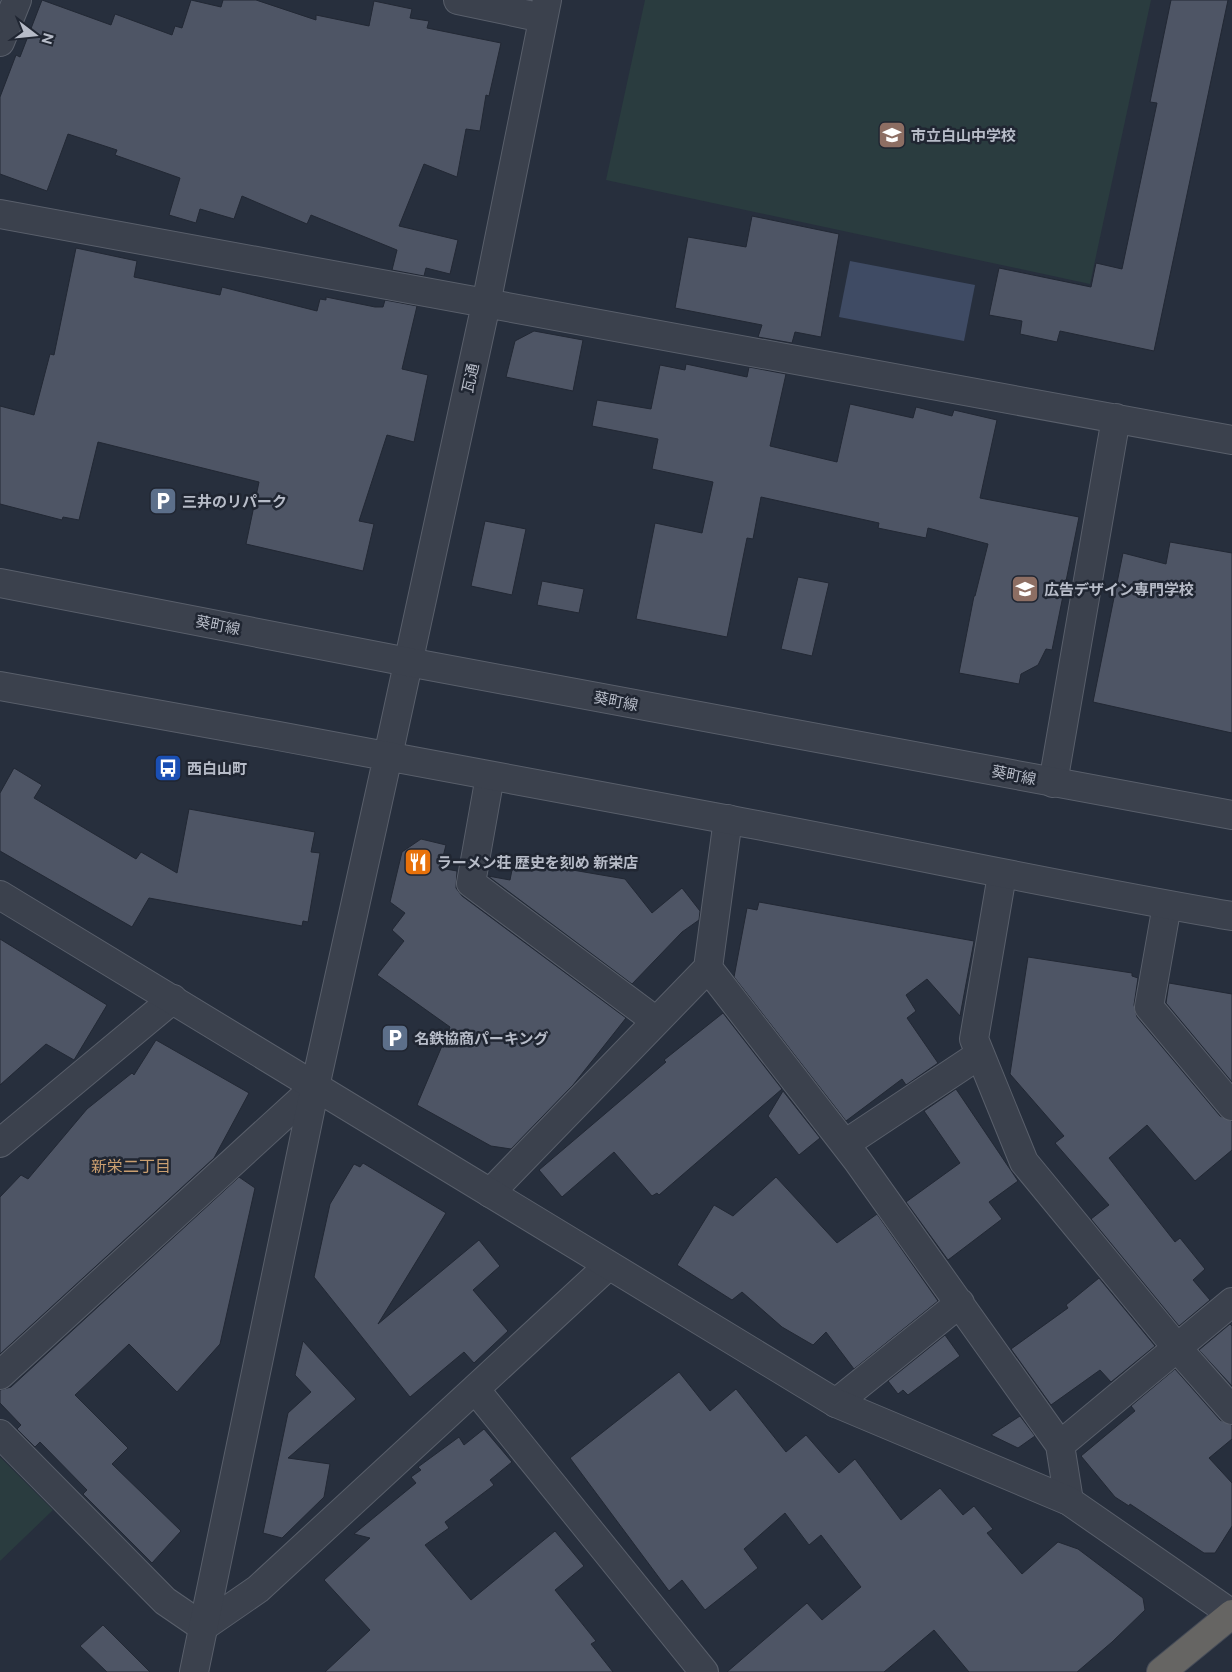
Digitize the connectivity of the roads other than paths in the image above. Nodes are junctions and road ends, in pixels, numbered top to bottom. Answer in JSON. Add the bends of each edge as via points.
{"nodes":[{"id":1,"x":17,"y":0,"type":"edge"},
{"id":2,"x":458,"y":0,"type":"edge"},
{"id":3,"x":545,"y":9,"type":"edge"},
{"id":4,"x":0,"y":42,"type":"edge"},
{"id":5,"x":0,"y":214,"type":"edge"},
{"id":6,"x":486,"y":304,"type":"junction"},
{"id":7,"x":1116,"y":418,"type":"junction"},
{"id":8,"x":1232,"y":440,"type":"edge"},
{"id":9,"x":0,"y":583,"type":"edge"},
{"id":10,"x":408,"y":662,"type":"junction"},
{"id":11,"x":0,"y":686,"type":"edge"},
{"id":12,"x":388,"y":756,"type":"junction"},
{"id":13,"x":490,"y":776,"type":"junction"},
{"id":14,"x":1053,"y":783,"type":"junction"},
{"id":15,"x":1232,"y":815,"type":"edge"},
{"id":16,"x":728,"y":819,"type":"junction"},
{"id":17,"x":1002,"y":875,"type":"junction"},
{"id":18,"x":0,"y":895,"type":"edge"},
{"id":19,"x":1167,"y":905,"type":"junction"},
{"id":20,"x":1232,"y":916,"type":"edge"},
{"id":21,"x":708,"y":968,"type":"junction"},
{"id":22,"x":173,"y":999,"type":"junction"},
{"id":23,"x":656,"y":1022,"type":"junction"},
{"id":24,"x":979,"y":1055,"type":"junction"},
{"id":25,"x":315,"y":1087,"type":"junction"},
{"id":26,"x":1232,"y":1106,"type":"edge"},
{"id":27,"x":0,"y":1143,"type":"edge"},
{"id":28,"x":845,"y":1144,"type":"junction"},
{"id":29,"x":490,"y":1192,"type":"junction"},
{"id":30,"x":608,"y":1266,"type":"junction"},
{"id":31,"x":1232,"y":1302,"type":"edge"},
{"id":32,"x":960,"y":1303,"type":"junction"},
{"id":33,"x":1178,"y":1349,"type":"junction"},
{"id":34,"x":0,"y":1375,"type":"edge"},
{"id":35,"x":475,"y":1389,"type":"junction"},
{"id":36,"x":836,"y":1402,"type":"junction"},
{"id":37,"x":1232,"y":1410,"type":"edge"},
{"id":38,"x":0,"y":1434,"type":"edge"},
{"id":39,"x":1060,"y":1445,"type":"junction"},
{"id":40,"x":1068,"y":1501,"type":"junction"},
{"id":41,"x":1232,"y":1614,"type":"edge"},
{"id":42,"x":203,"y":1627,"type":"junction"},
{"id":43,"x":697,"y":1670,"type":"edge"},
{"id":44,"x":194,"y":1672,"type":"edge"},
{"id":45,"x":1161,"y":1672,"type":"edge"}],
"edges":[{"from":1,"to":4,"type":"street"},
{"from":2,"to":3,"type":"street"},
{"from":3,"to":6,"type":"street","name":"瓦通"},
{"from":5,"to":6,"type":"street"},
{"from":6,"to":7,"type":"street"},
{"from":6,"to":10,"type":"street","name":"瓦通"},
{"from":7,"to":8,"type":"street"},
{"from":7,"to":14,"type":"street"},
{"from":9,"to":10,"type":"street","name":"葵町線"},
{"from":10,"to":12,"type":"street","name":"瓦通"},
{"from":10,"to":14,"type":"street","name":"葵町線"},
{"from":11,"to":12,"type":"street"},
{"from":12,"to":13,"type":"street"},
{"from":12,"to":25,"type":"street","name":"瓦通"},
{"from":13,"to":16,"type":"street"},
{"from":13,"to":23,"type":"street","via":[[470,883]]},
{"from":14,"to":15,"type":"street","name":"葵町線"},
{"from":16,"to":17,"type":"street"},
{"from":16,"to":21,"type":"street"},
{"from":17,"to":19,"type":"street"},
{"from":17,"to":24,"type":"street","via":[[974,1039]]},
{"from":18,"to":22,"type":"street"},
{"from":19,"to":20,"type":"street"},
{"from":19,"to":26,"type":"street","via":[[1150,1007]]},
{"from":21,"to":23,"type":"street"},
{"from":21,"to":28,"type":"street"},
{"from":22,"to":25,"type":"street"},
{"from":22,"to":27,"type":"street"},
{"from":23,"to":29,"type":"street"},
{"from":24,"to":28,"type":"street"},
{"from":24,"to":33,"type":"street","via":[[1024,1162]]},
{"from":25,"to":29,"type":"street"},
{"from":25,"to":34,"type":"street"},
{"from":25,"to":42,"type":"street","name":"瓦通"},
{"from":28,"to":32,"type":"street"},
{"from":29,"to":30,"type":"street"},
{"from":30,"to":35,"type":"street"},
{"from":30,"to":36,"type":"street"},
{"from":31,"to":33,"type":"street"},
{"from":32,"to":36,"type":"street"},
{"from":32,"to":39,"type":"street"},
{"from":33,"to":37,"type":"street"},
{"from":33,"to":39,"type":"street"},
{"from":35,"to":42,"type":"street","via":[[258,1589]]},
{"from":35,"to":43,"type":"street"},
{"from":36,"to":40,"type":"street"},
{"from":38,"to":42,"type":"street","via":[[165,1600]]},
{"from":39,"to":40,"type":"street"},
{"from":40,"to":41,"type":"street"},
{"from":41,"to":45,"type":"highway"},
{"from":42,"to":44,"type":"street","name":"瓦通"}]}
